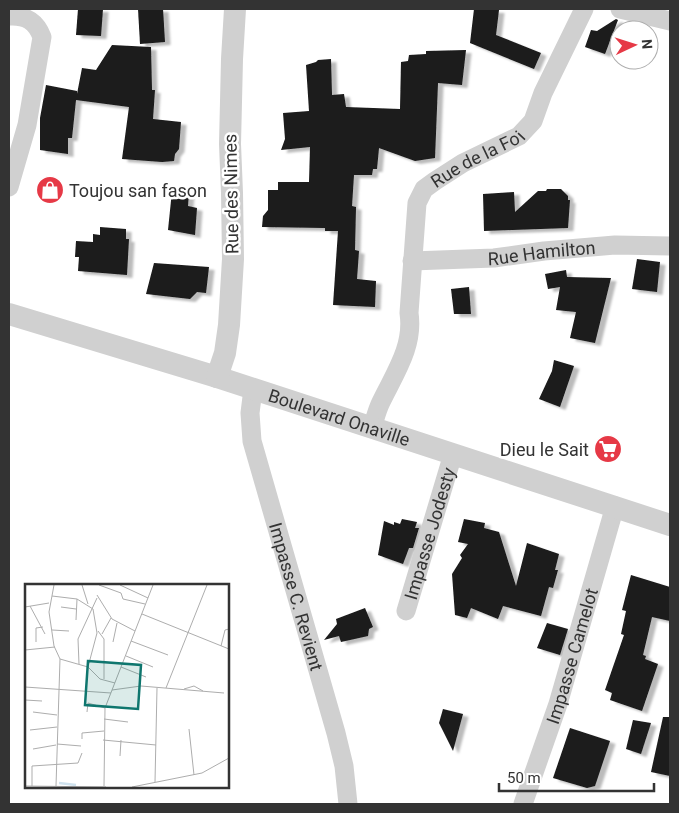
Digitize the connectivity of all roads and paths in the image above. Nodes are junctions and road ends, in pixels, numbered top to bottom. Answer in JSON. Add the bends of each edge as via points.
{"nodes":[{"id":1,"x":236,"y":9,"type":"edge"},
{"id":2,"x":584,"y":9,"type":"edge"},
{"id":3,"x":620,"y":9,"type":"edge"},
{"id":4,"x":9,"y":16,"type":"edge"},
{"id":5,"x":670,"y":21,"type":"edge"},
{"id":6,"x":9,"y":187,"type":"edge"},
{"id":7,"x":670,"y":246,"type":"edge"},
{"id":8,"x":412,"y":261,"type":"junction"},
{"id":9,"x":9,"y":314,"type":"edge"},
{"id":10,"x":217,"y":377,"type":"junction"},
{"id":11,"x":253,"y":389,"type":"junction"},
{"id":12,"x":372,"y":428,"type":"junction"},
{"id":13,"x":453,"y":454,"type":"junction"},
{"id":14,"x":615,"y":506,"type":"junction"},
{"id":15,"x":670,"y":525,"type":"edge"},
{"id":16,"x":406,"y":612,"type":"dead end"},
{"id":17,"x":348,"y":804,"type":"edge"},
{"id":18,"x":523,"y":804,"type":"edge"}],
"edges":[{"from":1,"to":10,"type":"street","name":"Rue des Nimes","via":[[230,144],[233,259],[229,325]]},
{"from":2,"to":8,"type":"street","name":"Rue de la Foi","via":[[543,93],[533,121],[520,136],[464,163],[424,189],[417,203]]},
{"from":3,"to":5,"type":"street"},
{"from":4,"to":6,"type":"street","via":[[28,18],[38,27],[42,37],[27,125]]},
{"from":7,"to":8,"type":"street","name":"Rue Hamilton","via":[[614,245],[494,258]]},
{"from":8,"to":12,"type":"street","name":"Rue de la Foi","via":[[408,344]]},
{"from":9,"to":10,"type":"street","name":"Boulevard Onaville"},
{"from":10,"to":11,"type":"street","name":"Boulevard Onaville"},
{"from":11,"to":12,"type":"street","name":"Boulevard Onaville"},
{"from":11,"to":17,"type":"street","name":"Impasse C. Revient","via":[[250,413],[252,441],[336,733]]},
{"from":12,"to":13,"type":"street","name":"Boulevard Onaville"},
{"from":13,"to":14,"type":"street","name":"Boulevard Onaville"},
{"from":13,"to":16,"type":"street","name":"Impasse Jodesty"},
{"from":14,"to":15,"type":"street","name":"Boulevard Onaville"},
{"from":14,"to":18,"type":"street","name":"Impasse Camelot","via":[[558,704]]}]}
